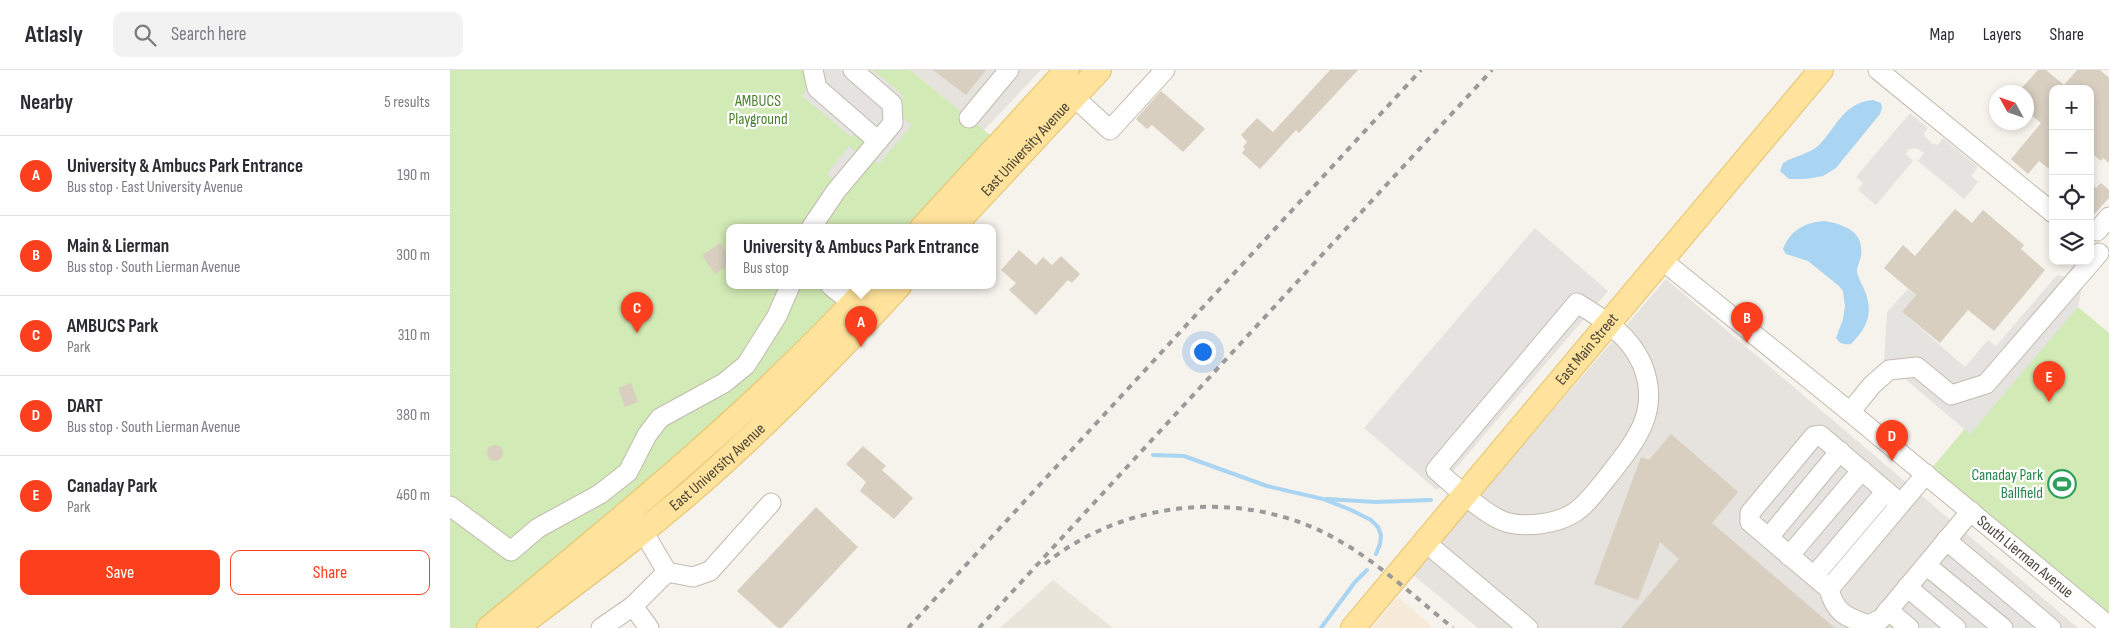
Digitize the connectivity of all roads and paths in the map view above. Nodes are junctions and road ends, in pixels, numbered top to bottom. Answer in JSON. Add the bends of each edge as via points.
{"nodes":[{"id":1,"x":813,"y":70,"type":"edge"},
{"id":2,"x":854,"y":70,"type":"edge"},
{"id":3,"x":1009,"y":70,"type":"edge"},
{"id":4,"x":1067,"y":70,"type":"edge"},
{"id":5,"x":1099,"y":70,"type":"edge"},
{"id":6,"x":1165,"y":70,"type":"edge"},
{"id":7,"x":1822,"y":70,"type":"edge"},
{"id":8,"x":1878,"y":70,"type":"edge"},
{"id":9,"x":1074,"y":97,"type":"junction"},
{"id":10,"x":969,"y":118,"type":"dead end"},
{"id":11,"x":878,"y":141,"type":"junction"},
{"id":12,"x":2049,"y":210,"type":"edge"},
{"id":13,"x":814,"y":224,"type":"edge"},
{"id":14,"x":926,"y":224,"type":"edge"},
{"id":15,"x":956,"y":224,"type":"edge"},
{"id":16,"x":2101,"y":241,"type":"edge"},
{"id":17,"x":1662,"y":260,"type":"junction"},
{"id":18,"x":789,"y":289,"type":"edge"},
{"id":19,"x":835,"y":289,"type":"edge"},
{"id":20,"x":868,"y":289,"type":"edge"},
{"id":21,"x":894,"y":289,"type":"edge"},
{"id":22,"x":861,"y":311,"type":"junction"},
{"id":23,"x":1610,"y":323,"type":"junction"},
{"id":24,"x":1850,"y":412,"type":"junction"},
{"id":25,"x":1840,"y":451,"type":"junction"},
{"id":26,"x":1862,"y":470,"type":"junction"},
{"id":27,"x":1926,"y":474,"type":"junction"},
{"id":28,"x":1886,"y":491,"type":"junction"},
{"id":29,"x":1465,"y":494,"type":"junction"},
{"id":30,"x":771,"y":503,"type":"dead end"},
{"id":31,"x":1900,"y":503,"type":"junction"},
{"id":32,"x":450,"y":506,"type":"edge"},
{"id":33,"x":1971,"y":511,"type":"junction"},
{"id":34,"x":635,"y":523,"type":"junction"},
{"id":35,"x":1769,"y":537,"type":"junction"},
{"id":36,"x":1946,"y":540,"type":"junction"},
{"id":37,"x":1425,"y":542,"type":"junction"},
{"id":38,"x":1789,"y":556,"type":"junction"},
{"id":39,"x":1926,"y":565,"type":"junction"},
{"id":40,"x":667,"y":572,"type":"junction"},
{"id":41,"x":1814,"y":576,"type":"junction"},
{"id":42,"x":1908,"y":587,"type":"junction"},
{"id":43,"x":1829,"y":589,"type":"junction"},
{"id":44,"x":633,"y":606,"type":"junction"},
{"id":45,"x":1888,"y":610,"type":"junction"},
{"id":46,"x":2109,"y":626,"type":"edge"},
{"id":47,"x":1870,"y":627,"type":"edge"},
{"id":48,"x":489,"y":628,"type":"edge"},
{"id":49,"x":516,"y":628,"type":"edge"},
{"id":50,"x":602,"y":628,"type":"edge"},
{"id":51,"x":649,"y":628,"type":"edge"},
{"id":52,"x":1353,"y":628,"type":"edge"},
{"id":53,"x":1528,"y":628,"type":"edge"},
{"id":54,"x":1909,"y":628,"type":"edge"},
{"id":55,"x":1956,"y":628,"type":"edge"},
{"id":56,"x":2003,"y":628,"type":"edge"},
{"id":57,"x":2051,"y":628,"type":"edge"}],
"edges":[{"from":1,"to":11,"type":"street","via":[[817,88]]},
{"from":2,"to":11,"type":"street","via":[[892,104],[893,123]]},
{"from":3,"to":10,"type":"street"},
{"from":4,"to":14,"type":"main road","name":"East University Avenue"},
{"from":5,"to":9,"type":"main road","name":"East University Avenue"},
{"from":6,"to":9,"type":"street","via":[[1110,130]]},
{"from":7,"to":17,"type":"main road","name":"East Main Street"},
{"from":8,"to":12,"type":"street"},
{"from":9,"to":15,"type":"main road","name":"East University Avenue"},
{"from":11,"to":13,"type":"street","via":[[836,191]]},
{"from":16,"to":24,"type":"street","via":[[1986,384],[1951,395],[1917,367],[1889,370]]},
{"from":17,"to":23,"type":"main road","name":"East Main Street"},
{"from":17,"to":24,"type":"street","name":"South Lierman Avenue"},
{"from":18,"to":32,"type":"street","via":[[777,316],[746,365],[724,383],[660,418],[647,435],[628,472],[600,494],[538,528],[511,551]]},
{"from":19,"to":22,"type":"street"},
{"from":20,"to":22,"type":"main road","name":"East University Avenue"},
{"from":21,"to":22,"type":"main road","name":"East University Avenue"},
{"from":22,"to":34,"type":"main road","name":"East University Avenue","via":[[742,414]]},
{"from":23,"to":29,"type":"main road","name":"East Main Street"},
{"from":23,"to":29,"type":"street","via":[[1577,302],[1436,470]]},
{"from":23,"to":29,"type":"street","via":[[1631,345],[1642,365],[1649,395],[1648,410],[1638,437],[1585,505],[1572,515],[1555,521],[1509,523]]},
{"from":24,"to":27,"type":"street","name":"South Lierman Avenue"},
{"from":25,"to":26,"type":"street"},
{"from":25,"to":35,"type":"street"},
{"from":25,"to":35,"type":"street","via":[[1820,435],[1814,436],[1750,513],[1750,522]]},
{"from":26,"to":28,"type":"street"},
{"from":26,"to":38,"type":"street"},
{"from":27,"to":31,"type":"street"},
{"from":27,"to":33,"type":"street","name":"South Lierman Avenue"},
{"from":28,"to":31,"type":"street"},
{"from":28,"to":41,"type":"street"},
{"from":29,"to":37,"type":"main road","name":"East Main Street"},
{"from":30,"to":40,"type":"street","via":[[710,571],[694,577]]},
{"from":31,"to":43,"type":"street"},
{"from":33,"to":36,"type":"street"},
{"from":33,"to":46,"type":"street","name":"South Lierman Avenue"},
{"from":34,"to":40,"type":"street"},
{"from":34,"to":48,"type":"main road","name":"East University Avenue"},
{"from":34,"to":49,"type":"main road","name":"East University Avenue"},
{"from":35,"to":38,"type":"street"},
{"from":36,"to":39,"type":"street"},
{"from":36,"to":57,"type":"street"},
{"from":37,"to":52,"type":"main road","name":"East Main Street"},
{"from":37,"to":53,"type":"street"},
{"from":38,"to":41,"type":"street"},
{"from":39,"to":42,"type":"street"},
{"from":39,"to":56,"type":"street"},
{"from":40,"to":44,"type":"street"},
{"from":41,"to":43,"type":"street"},
{"from":42,"to":45,"type":"street"},
{"from":42,"to":55,"type":"street"},
{"from":43,"to":47,"type":"street","via":[[1832,603],[1848,617]]},
{"from":44,"to":50,"type":"street"},
{"from":44,"to":51,"type":"street"},
{"from":45,"to":47,"type":"street"},
{"from":45,"to":54,"type":"street"}]}
